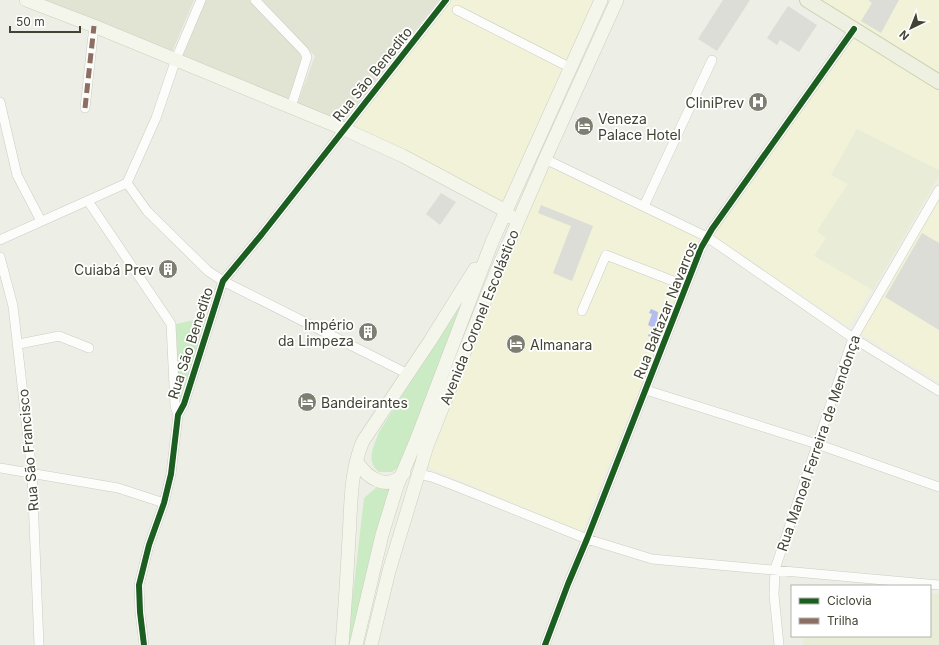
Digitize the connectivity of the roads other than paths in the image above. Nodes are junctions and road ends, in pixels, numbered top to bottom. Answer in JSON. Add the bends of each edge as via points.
{"nodes":[{"id":1,"x":26,"y":0,"type":"edge"},
{"id":2,"x":201,"y":0,"type":"edge"},
{"id":3,"x":255,"y":0,"type":"edge"},
{"id":4,"x":446,"y":0,"type":"edge"},
{"id":5,"x":601,"y":0,"type":"edge"},
{"id":6,"x":617,"y":0,"type":"edge"},
{"id":7,"x":807,"y":0,"type":"edge"},
{"id":8,"x":457,"y":10,"type":"dead end"},
{"id":9,"x":94,"y":26,"type":"junction"},
{"id":10,"x":854,"y":29,"type":"junction"},
{"id":11,"x":176,"y":59,"type":"junction"},
{"id":12,"x":712,"y":60,"type":"dead end"},
{"id":13,"x":571,"y":68,"type":"junction"},
{"id":14,"x":939,"y":82,"type":"edge"},
{"id":15,"x":0,"y":102,"type":"edge"},
{"id":16,"x":291,"y":107,"type":"junction"},
{"id":17,"x":85,"y":108,"type":"dead end"},
{"id":18,"x":344,"y":129,"type":"junction"},
{"id":19,"x":544,"y":160,"type":"junction"},
{"id":20,"x":127,"y":183,"type":"junction"},
{"id":21,"x":939,"y":190,"type":"edge"},
{"id":22,"x":88,"y":201,"type":"junction"},
{"id":23,"x":644,"y":206,"type":"junction"},
{"id":24,"x":506,"y":211,"type":"junction"},
{"id":25,"x":41,"y":221,"type":"junction"},
{"id":26,"x":707,"y":237,"type":"junction"},
{"id":27,"x":0,"y":240,"type":"edge"},
{"id":28,"x":492,"y":242,"type":"junction"},
{"id":29,"x":0,"y":257,"type":"edge"},
{"id":30,"x":498,"y":268,"type":"junction"},
{"id":31,"x":223,"y":281,"type":"junction"},
{"id":32,"x":686,"y":286,"type":"junction"},
{"id":33,"x":582,"y":311,"type":"dead end"},
{"id":34,"x":853,"y":338,"type":"junction"},
{"id":35,"x":18,"y":344,"type":"junction"},
{"id":36,"x":89,"y":348,"type":"dead end"},
{"id":37,"x":408,"y":374,"type":"junction"},
{"id":38,"x":646,"y":390,"type":"junction"},
{"id":39,"x":939,"y":391,"type":"edge"},
{"id":40,"x":178,"y":415,"type":"junction"},
{"id":41,"x":816,"y":444,"type":"junction"},
{"id":42,"x":427,"y":446,"type":"junction"},
{"id":43,"x":357,"y":462,"type":"junction"},
{"id":44,"x":0,"y":468,"type":"edge"},
{"id":45,"x":420,"y":469,"type":"junction"},
{"id":46,"x":32,"y":473,"type":"junction"},
{"id":47,"x":399,"y":481,"type":"junction"},
{"id":48,"x":939,"y":487,"type":"edge"},
{"id":49,"x":164,"y":503,"type":"junction"},
{"id":50,"x":587,"y":540,"type":"junction"},
{"id":51,"x":775,"y":569,"type":"junction"},
{"id":52,"x":939,"y":585,"type":"edge"},
{"id":53,"x":39,"y":645,"type":"edge"},
{"id":54,"x":144,"y":645,"type":"edge"},
{"id":55,"x":342,"y":645,"type":"edge"},
{"id":56,"x":356,"y":645,"type":"edge"},
{"id":57,"x":371,"y":645,"type":"edge"},
{"id":58,"x":545,"y":645,"type":"edge"},
{"id":59,"x":778,"y":645,"type":"edge"}],
"edges":[{"from":1,"to":9,"type":"main road"},
{"from":2,"to":11,"type":"street"},
{"from":3,"to":16,"type":"street","via":[[307,57]]},
{"from":4,"to":18,"type":"street","name":"Rua São Benedito"},
{"from":5,"to":13,"type":"main road","name":"Avenida Coronel Escolástico"},
{"from":6,"to":19,"type":"main road","name":"Avenida Coronel Escolástico"},
{"from":7,"to":10,"type":"main road"},
{"from":8,"to":13,"type":"street"},
{"from":9,"to":11,"type":"main road"},
{"from":9,"to":17,"type":"street"},
{"from":10,"to":14,"type":"main road"},
{"from":10,"to":26,"type":"street","name":"Rua Baltazar Navarros"},
{"from":11,"to":16,"type":"main road"},
{"from":11,"to":20,"type":"street","via":[[156,118]]},
{"from":12,"to":23,"type":"street"},
{"from":13,"to":24,"type":"main road","name":"Avenida Coronel Escolástico"},
{"from":15,"to":25,"type":"street","via":[[17,175]]},
{"from":16,"to":18,"type":"main road"},
{"from":18,"to":24,"type":"main road","via":[[403,156]]},
{"from":18,"to":31,"type":"street","name":"Rua São Benedito"},
{"from":19,"to":23,"type":"street"},
{"from":19,"to":30,"type":"main road","name":"Avenida Coronel Escolástico"},
{"from":20,"to":22,"type":"street"},
{"from":20,"to":31,"type":"street","via":[[147,211],[208,271]]},
{"from":21,"to":34,"type":"street","name":"Rua Manoel Ferreira de Mendonça"},
{"from":22,"to":25,"type":"street"},
{"from":22,"to":40,"type":"street","via":[[171,324],[175,406]]},
{"from":23,"to":26,"type":"street"},
{"from":24,"to":28,"type":"main road","name":"Avenida Coronel Escolástico"},
{"from":24,"to":30,"type":"main road","via":[[511,220]]},
{"from":25,"to":27,"type":"street"},
{"from":26,"to":32,"type":"street","name":"Rua Baltazar Navarros"},
{"from":26,"to":34,"type":"street"},
{"from":28,"to":37,"type":"main road","name":"Avenida Coronel Escolástico"},
{"from":28,"to":47,"type":"main road","name":"Avenida Coronel Escolástico"},
{"from":29,"to":35,"type":"street","name":"Rua São Francisco","via":[[13,306]]},
{"from":30,"to":42,"type":"main road","name":"Avenida Coronel Escolástico"},
{"from":31,"to":37,"type":"street"},
{"from":31,"to":40,"type":"street","name":"Rua São Benedito","via":[[184,404]]},
{"from":32,"to":33,"type":"street","via":[[606,255]]},
{"from":32,"to":38,"type":"street","name":"Rua Baltazar Navarros"},
{"from":34,"to":39,"type":"street"},
{"from":34,"to":41,"type":"street","name":"Rua Manoel Ferreira de Mendonça"},
{"from":35,"to":36,"type":"street","via":[[59,336]]},
{"from":35,"to":46,"type":"street","name":"Rua São Francisco"},
{"from":37,"to":43,"type":"main road","name":"Avenida Coronel Escolástico","via":[[363,441]]},
{"from":38,"to":41,"type":"street"},
{"from":38,"to":50,"type":"street","name":"Rua Baltazar Navarros"},
{"from":40,"to":49,"type":"street","name":"Rua São Benedito","via":[[171,474]]},
{"from":41,"to":48,"type":"street"},
{"from":41,"to":51,"type":"street","name":"Rua Manoel Ferreira de Mendonça"},
{"from":42,"to":45,"type":"main road","name":"Avenida Coronel Escolástico"},
{"from":42,"to":47,"type":"main road"},
{"from":43,"to":47,"type":"main road","via":[[364,472],[380,482]]},
{"from":43,"to":55,"type":"main road","name":"Avenida Coronel Escolástico","via":[[350,511]]},
{"from":44,"to":46,"type":"street"},
{"from":45,"to":47,"type":"main road"},
{"from":45,"to":50,"type":"street","via":[[432,477]]},
{"from":45,"to":57,"type":"main road","name":"Avenida Coronel Escolástico","via":[[389,571]]},
{"from":46,"to":49,"type":"street","via":[[118,488]]},
{"from":46,"to":53,"type":"street","name":"Rua São Francisco"},
{"from":47,"to":56,"type":"main road","name":"Avenida Coronel Escolástico","via":[[382,534]]},
{"from":49,"to":54,"type":"street","name":"Rua São Benedito","via":[[138,585]]},
{"from":50,"to":51,"type":"street","via":[[652,559]]},
{"from":50,"to":58,"type":"street","name":"Rua Baltazar Navarros"},
{"from":51,"to":52,"type":"street"},
{"from":51,"to":59,"type":"street","name":"Rua Manoel Ferreira de Mendonça","via":[[774,595]]}]}
